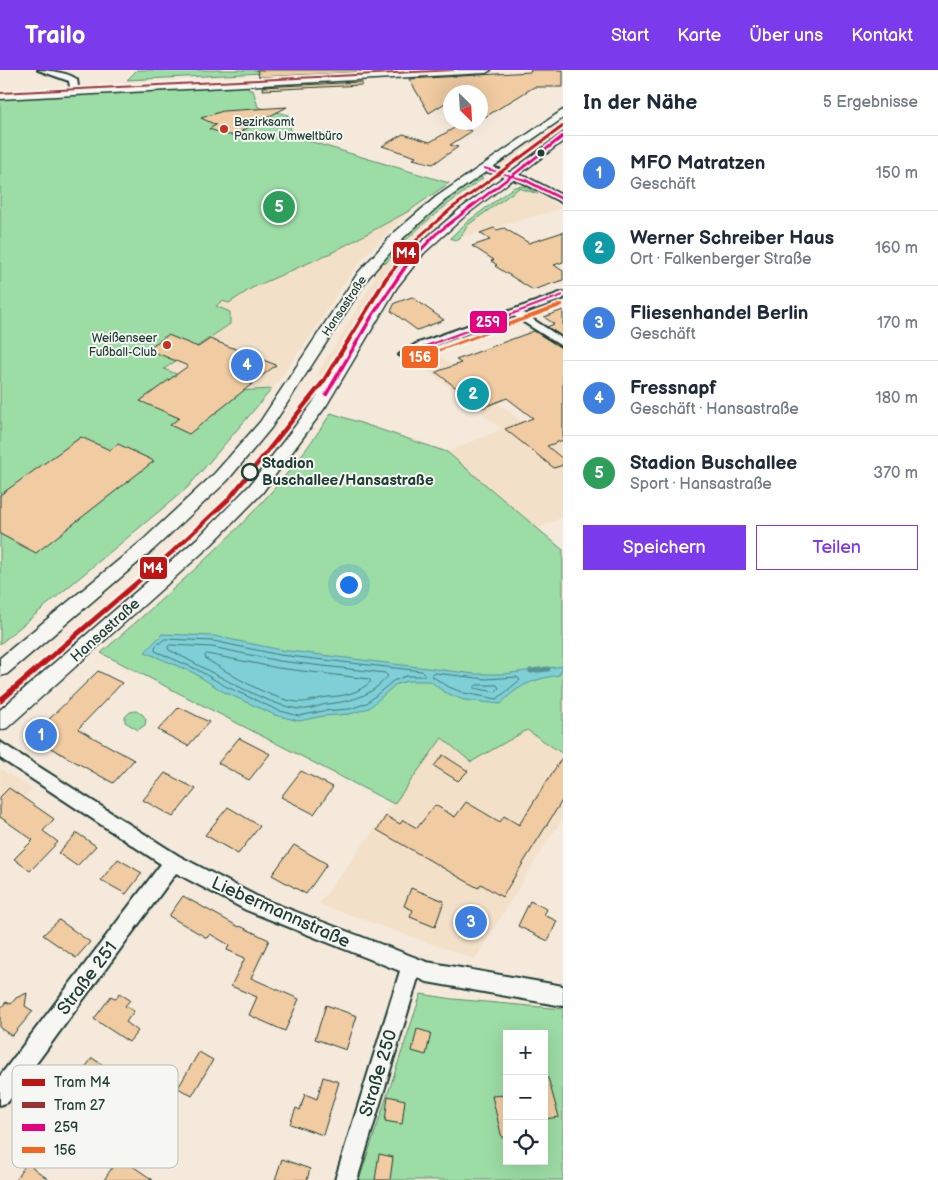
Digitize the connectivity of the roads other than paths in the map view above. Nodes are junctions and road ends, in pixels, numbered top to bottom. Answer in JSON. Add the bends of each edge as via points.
{"nodes":[{"id":1,"x":42,"y":70,"type":"edge"},
{"id":2,"x":64,"y":70,"type":"edge"},
{"id":3,"x":379,"y":70,"type":"edge"},
{"id":4,"x":486,"y":70,"type":"edge"},
{"id":5,"x":56,"y":74,"type":"junction"},
{"id":6,"x":74,"y":89,"type":"junction"},
{"id":7,"x":0,"y":90,"type":"edge"},
{"id":8,"x":0,"y":96,"type":"edge"},
{"id":9,"x":563,"y":113,"type":"edge"},
{"id":10,"x":563,"y":136,"type":"edge"},
{"id":11,"x":485,"y":168,"type":"junction"},
{"id":12,"x":512,"y":176,"type":"junction"},
{"id":13,"x":563,"y":200,"type":"edge"},
{"id":14,"x":563,"y":295,"type":"edge"},
{"id":15,"x":515,"y":312,"type":"junction"},
{"id":16,"x":563,"y":344,"type":"edge"},
{"id":17,"x":405,"y":355,"type":"dead end"},
{"id":18,"x":0,"y":670,"type":"edge"},
{"id":19,"x":0,"y":722,"type":"edge"},
{"id":20,"x":0,"y":749,"type":"edge"},
{"id":21,"x":173,"y":862,"type":"junction"},
{"id":22,"x":411,"y":967,"type":"junction"},
{"id":23,"x":563,"y":996,"type":"edge"},
{"id":24,"x":22,"y":1065,"type":"edge"},
{"id":25,"x":12,"y":1078,"type":"edge"},
{"id":26,"x":0,"y":1094,"type":"edge"},
{"id":27,"x":346,"y":1180,"type":"edge"}],
"edges":[{"from":1,"to":5,"type":"street"},
{"from":2,"to":5,"type":"street"},
{"from":3,"to":6,"type":"main road"},
{"from":4,"to":6,"type":"main road"},
{"from":5,"to":6,"type":"street","via":[[72,79]]},
{"from":6,"to":7,"type":"main road"},
{"from":6,"to":8,"type":"main road"},
{"from":9,"to":11,"type":"main road","name":"Hansastraße"},
{"from":10,"to":12,"type":"main road","name":"Hansastraße"},
{"from":11,"to":12,"type":"street"},
{"from":11,"to":18,"type":"main road","name":"Hansastraße","via":[[415,220],[370,267],[266,425],[211,487],[148,545]]},
{"from":12,"to":13,"type":"street"},
{"from":12,"to":19,"type":"main road","name":"Hansastraße","via":[[436,234],[406,265],[319,406],[256,488],[206,540]]},
{"from":14,"to":15,"type":"street"},
{"from":15,"to":16,"type":"street"},
{"from":15,"to":17,"type":"street","via":[[420,346]]},
{"from":20,"to":21,"type":"street","name":"Liebermannstraße"},
{"from":21,"to":22,"type":"street","name":"Liebermannstraße","via":[[252,904]]},
{"from":21,"to":24,"type":"street","name":"Straße 251"},
{"from":22,"to":23,"type":"street","name":"Liebermannstraße"},
{"from":22,"to":27,"type":"street","name":"Straße 250"},
{"from":25,"to":26,"type":"street","name":"Straße 251"}]}
